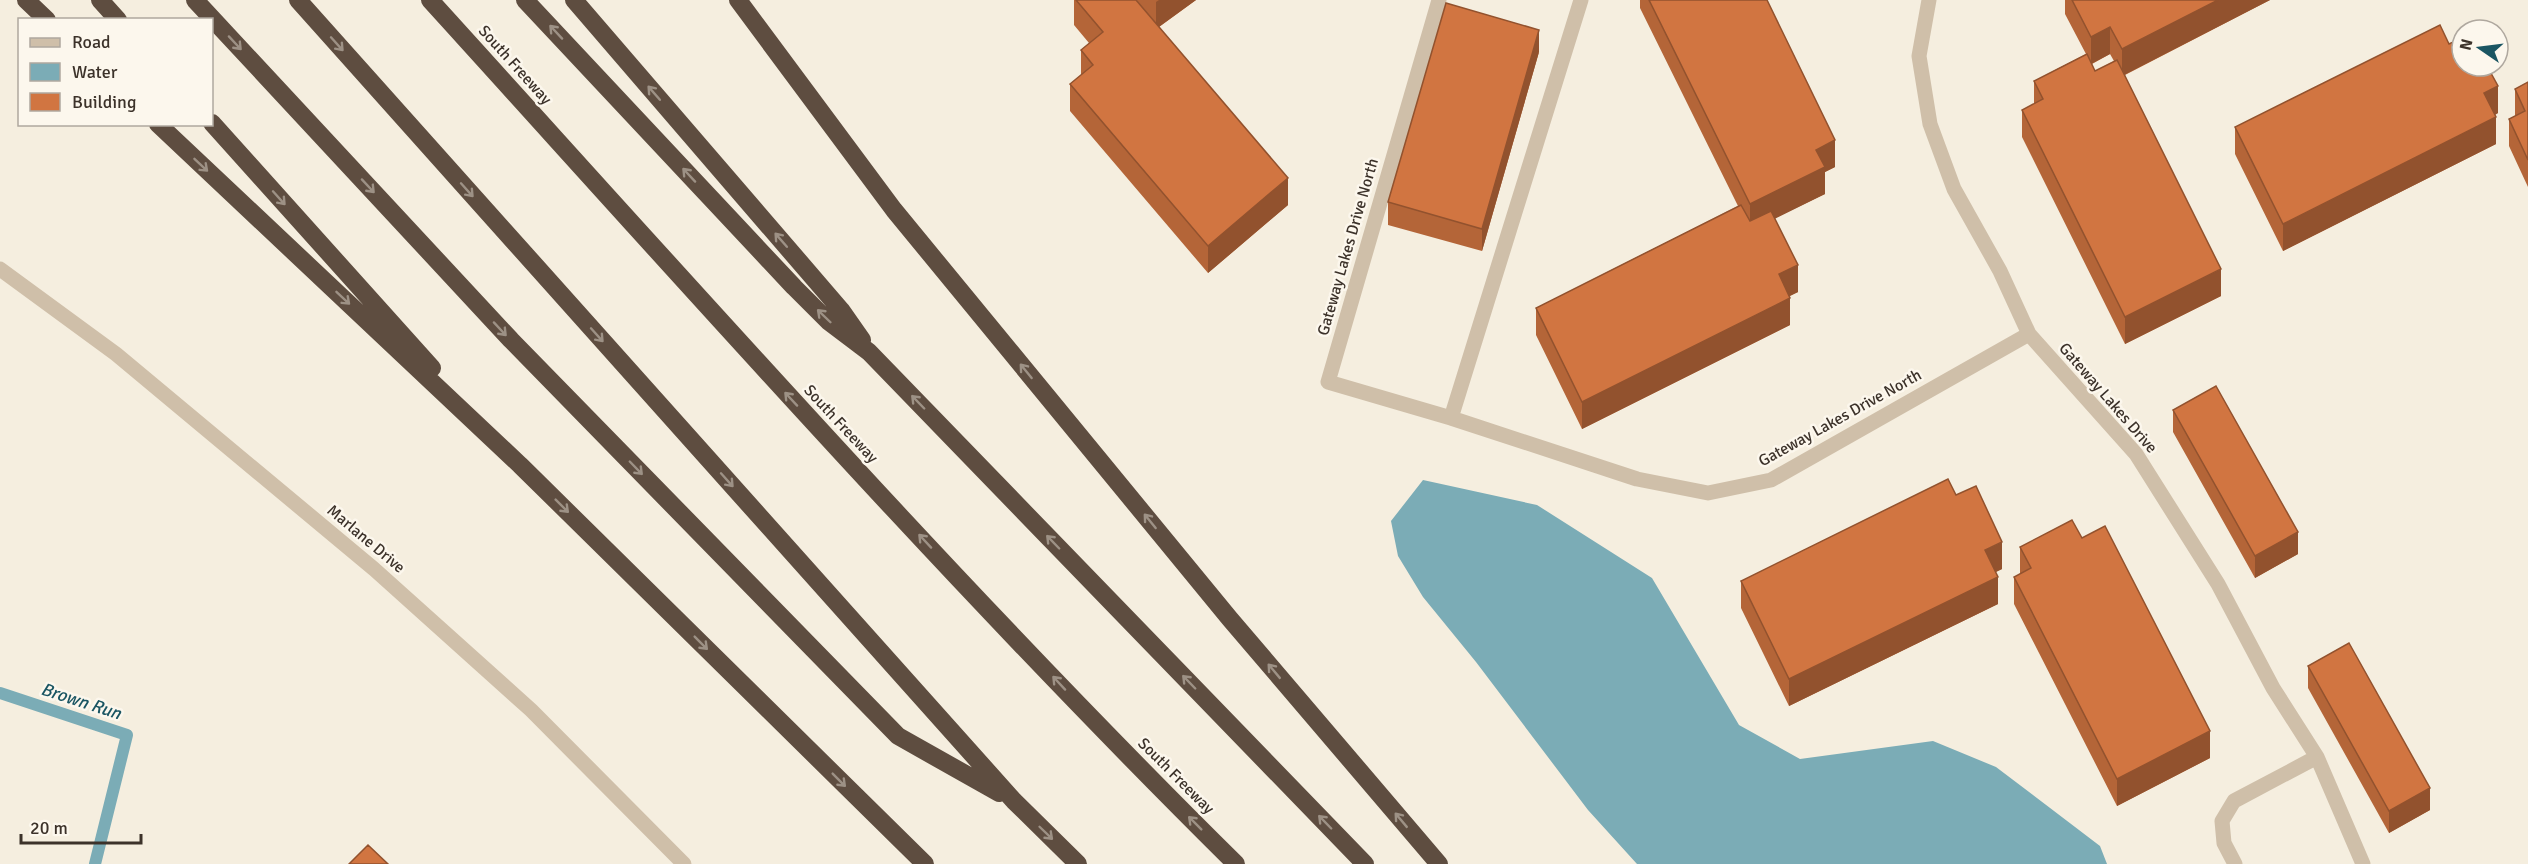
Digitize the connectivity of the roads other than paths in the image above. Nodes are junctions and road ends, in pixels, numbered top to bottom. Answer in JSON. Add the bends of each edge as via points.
{"nodes":[{"id":1,"x":26,"y":0,"type":"edge"},
{"id":2,"x":100,"y":0,"type":"edge"},
{"id":3,"x":195,"y":0,"type":"edge"},
{"id":4,"x":298,"y":0,"type":"edge"},
{"id":5,"x":430,"y":0,"type":"edge"},
{"id":6,"x":525,"y":0,"type":"edge"},
{"id":7,"x":574,"y":0,"type":"edge"},
{"id":8,"x":738,"y":0,"type":"edge"},
{"id":9,"x":1439,"y":0,"type":"edge"},
{"id":10,"x":1581,"y":0,"type":"edge"},
{"id":11,"x":1928,"y":0,"type":"edge"},
{"id":12,"x":45,"y":18,"type":"edge"},
{"id":13,"x":116,"y":18,"type":"edge"},
{"id":14,"x":212,"y":18,"type":"edge"},
{"id":15,"x":213,"y":19,"type":"edge"},
{"id":16,"x":213,"y":124,"type":"edge"},
{"id":17,"x":160,"y":126,"type":"edge"},
{"id":18,"x":0,"y":269,"type":"edge"},
{"id":19,"x":2029,"y":334,"type":"junction"},
{"id":20,"x":869,"y":352,"type":"junction"},
{"id":21,"x":1451,"y":418,"type":"junction"},
{"id":22,"x":520,"y":465,"type":"junction"},
{"id":23,"x":2317,"y":757,"type":"junction"},
{"id":24,"x":1014,"y":801,"type":"junction"},
{"id":25,"x":684,"y":864,"type":"edge"},
{"id":26,"x":925,"y":864,"type":"edge"},
{"id":27,"x":1078,"y":864,"type":"edge"},
{"id":28,"x":1236,"y":864,"type":"edge"},
{"id":29,"x":1365,"y":864,"type":"edge"},
{"id":30,"x":1439,"y":864,"type":"edge"},
{"id":31,"x":2235,"y":864,"type":"edge"},
{"id":32,"x":2363,"y":864,"type":"edge"}],
"edges":[{"from":1,"to":12,"type":"highway"},
{"from":2,"to":13,"type":"highway"},
{"from":3,"to":14,"type":"highway","one_way":true},
{"from":4,"to":24,"type":"highway","one_way":true},
{"from":28,"to":5,"type":"highway","name":"South Freeway","one_way":true,"via":[[1132,761],[790,398]]},
{"from":20,"to":6,"type":"highway","one_way":true,"via":[[828,321],[794,287]]},
{"from":20,"to":7,"type":"highway","one_way":true,"via":[[841,310]]},
{"from":30,"to":8,"type":"highway","one_way":true,"via":[[1230,619],[894,210]]},
{"from":9,"to":21,"type":"street","name":"Gateway Lakes Drive North","via":[[1328,382]]},
{"from":10,"to":21,"type":"street"},
{"from":11,"to":19,"type":"street","name":"Gateway Lakes Drive","via":[[1919,56],[1930,124],[1954,189],[2000,271]]},
{"from":15,"to":24,"type":"highway","one_way":true,"via":[[511,340],[898,736]]},
{"from":16,"to":22,"type":"highway","one_way":true},
{"from":17,"to":22,"type":"highway","one_way":true},
{"from":18,"to":25,"type":"street","name":"Marlane Drive","via":[[116,354],[374,568],[531,710]]},
{"from":19,"to":21,"type":"street","name":"Gateway Lakes Drive North","via":[[1771,480],[1708,493],[1637,479]]},
{"from":19,"to":23,"type":"street","name":"Gateway Lakes Drive","via":[[2136,454],[2218,584],[2273,688]]},
{"from":29,"to":20,"type":"highway","one_way":true},
{"from":22,"to":26,"type":"highway","one_way":true},
{"from":23,"to":31,"type":"street","via":[[2234,801],[2222,821],[2223,843]]},
{"from":23,"to":32,"type":"street","name":"Gateway Lakes Drive"},
{"from":24,"to":27,"type":"highway","one_way":true}]}
